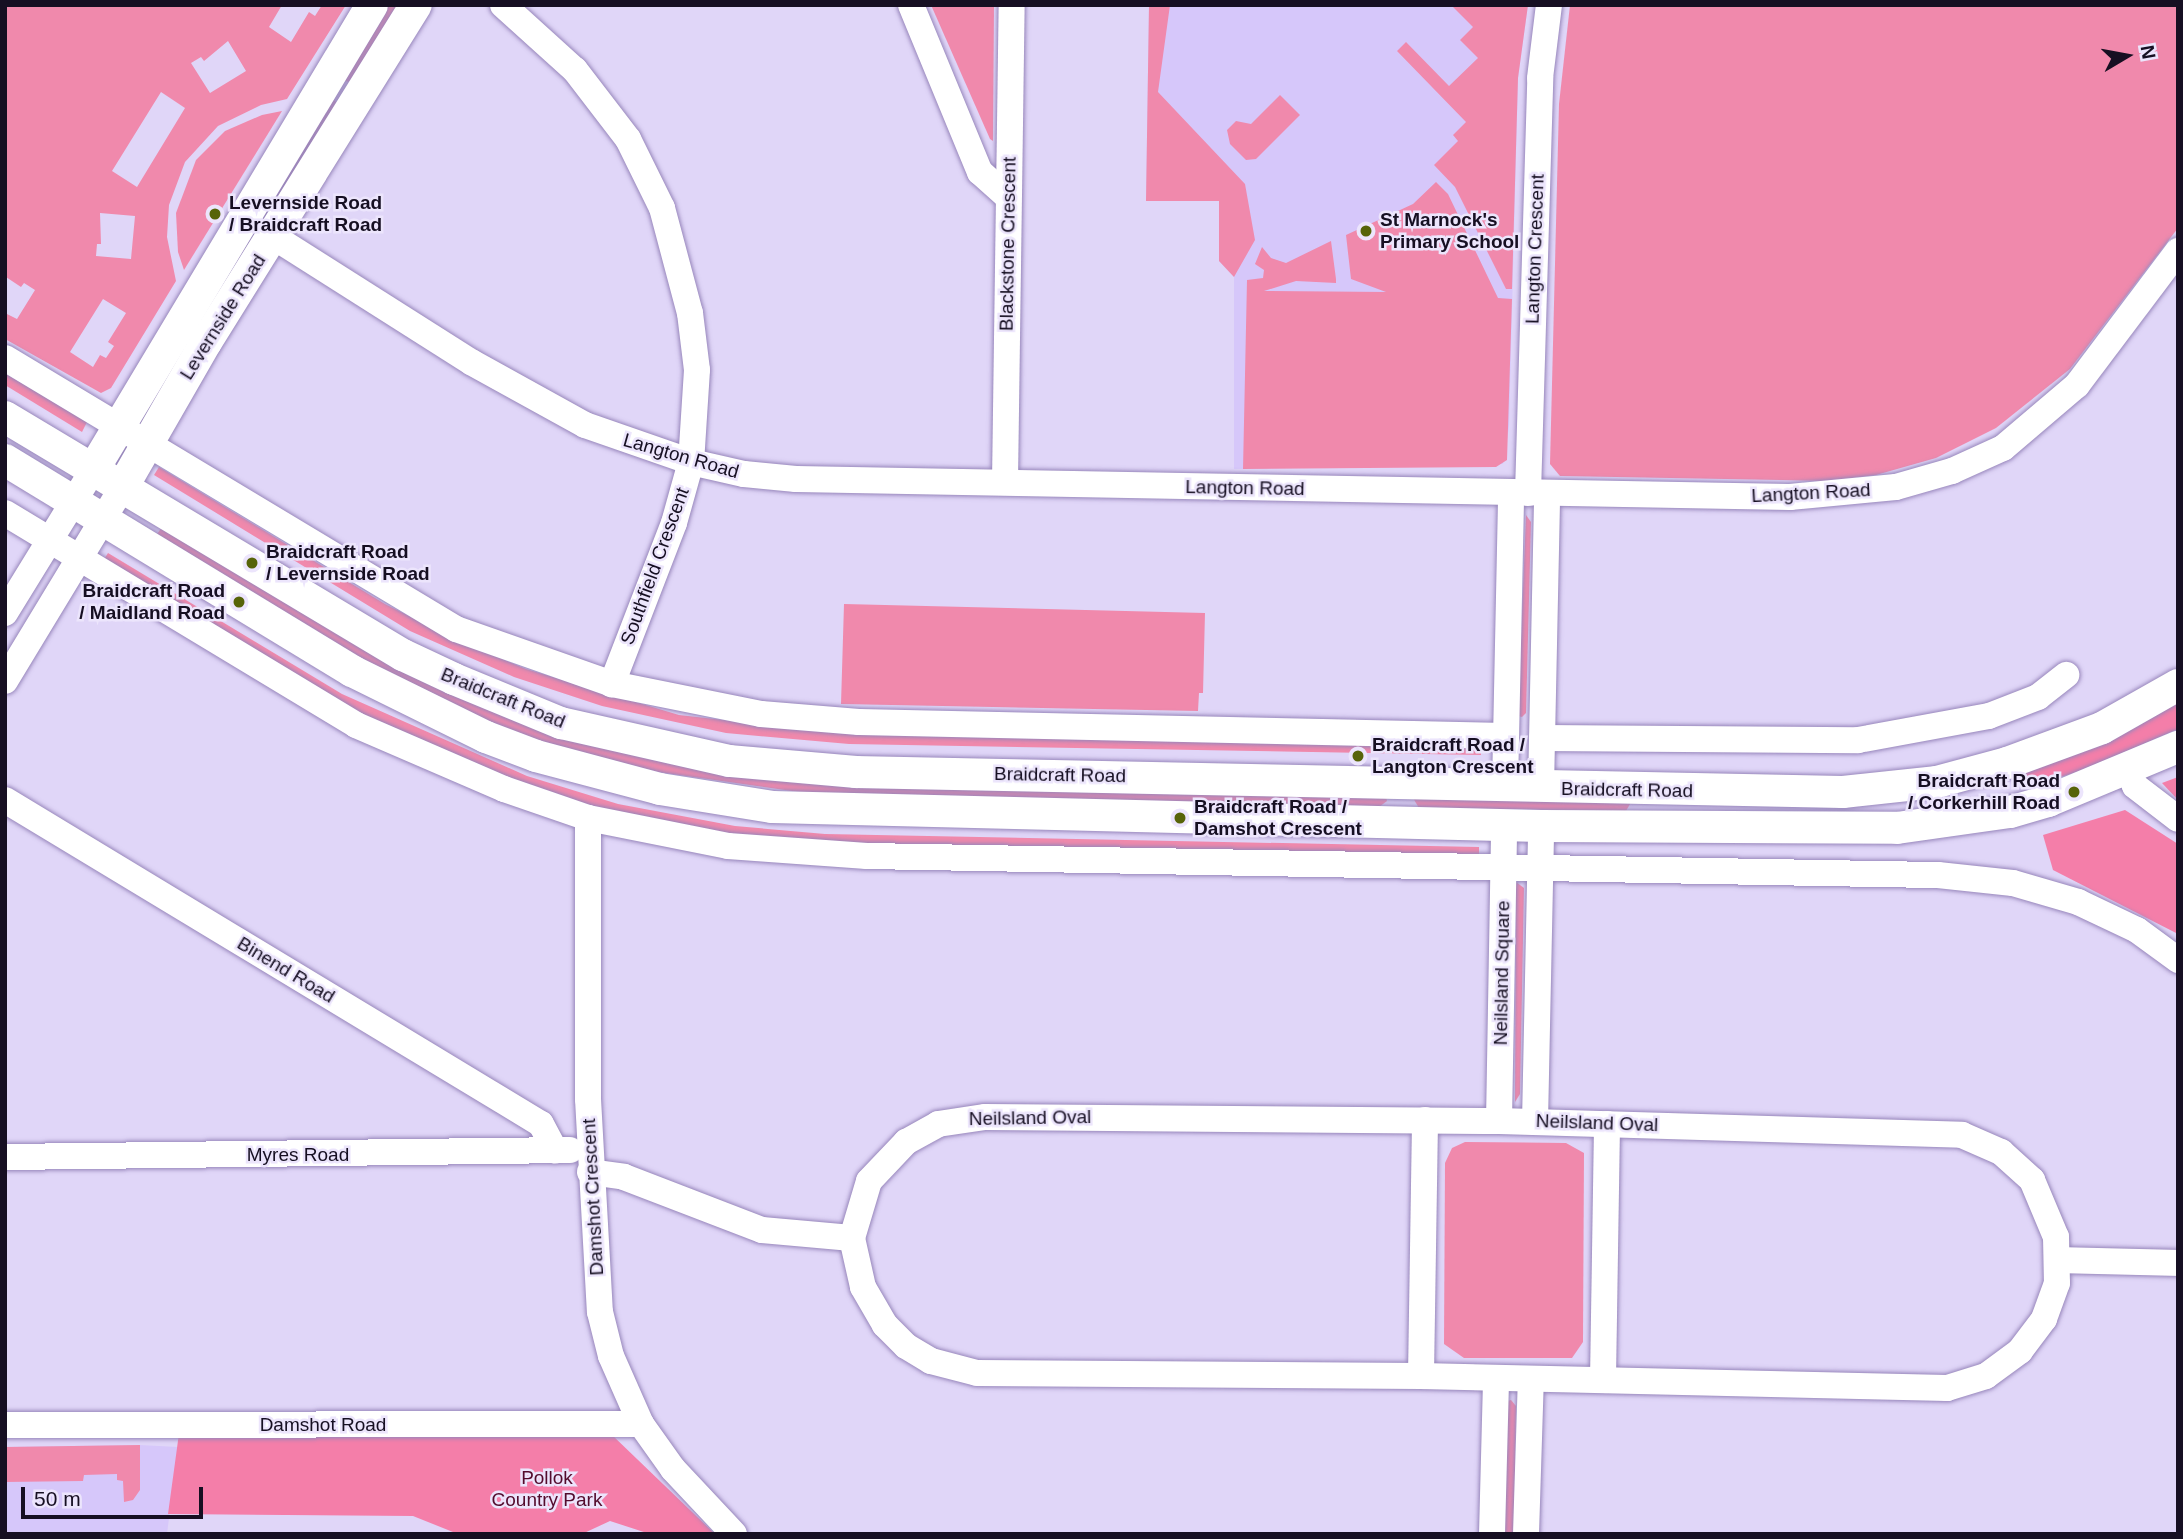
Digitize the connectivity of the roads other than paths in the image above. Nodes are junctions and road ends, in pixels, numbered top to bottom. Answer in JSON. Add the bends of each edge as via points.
{"nodes":[{"id":1,"x":372,"y":5,"type":"edge"},
{"id":2,"x":416,"y":5,"type":"edge"},
{"id":3,"x":503,"y":5,"type":"edge"},
{"id":4,"x":911,"y":5,"type":"edge"},
{"id":5,"x":1012,"y":5,"type":"edge"},
{"id":6,"x":1549,"y":5,"type":"edge"},
{"id":7,"x":324,"y":86,"type":"junction"},
{"id":8,"x":355,"y":103,"type":"junction"},
{"id":9,"x":1008,"y":197,"type":"junction"},
{"id":10,"x":274,"y":237,"type":"junction"},
{"id":11,"x":2178,"y":251,"type":"edge"},
{"id":12,"x":179,"y":323,"type":"junction"},
{"id":13,"x":206,"y":342,"type":"junction"},
{"id":14,"x":5,"y":358,"type":"edge"},
{"id":15,"x":5,"y":417,"type":"edge"},
{"id":16,"x":118,"y":425,"type":"junction"},
{"id":17,"x":145,"y":443,"type":"junction"},
{"id":18,"x":5,"y":460,"type":"edge"},
{"id":19,"x":691,"y":462,"type":"junction"},
{"id":20,"x":93,"y":470,"type":"junction"},
{"id":21,"x":1005,"y":482,"type":"junction"},
{"id":22,"x":122,"y":488,"type":"junction"},
{"id":23,"x":1529,"y":493,"type":"junction"},
{"id":24,"x":74,"y":502,"type":"junction"},
{"id":25,"x":5,"y":513,"type":"edge"},
{"id":26,"x":103,"y":520,"type":"junction"},
{"id":27,"x":49,"y":540,"type":"junction"},
{"id":28,"x":79,"y":559,"type":"junction"},
{"id":29,"x":5,"y":613,"type":"edge"},
{"id":30,"x":2066,"y":675,"type":"dead end"},
{"id":31,"x":5,"y":681,"type":"edge"},
{"id":32,"x":612,"y":684,"type":"junction"},
{"id":33,"x":2178,"y":685,"type":"edge"},
{"id":34,"x":1506,"y":736,"type":"junction"},
{"id":35,"x":1542,"y":738,"type":"junction"},
{"id":36,"x":2178,"y":747,"type":"edge"},
{"id":37,"x":2007,"y":764,"type":"junction"},
{"id":38,"x":2128,"y":770,"type":"junction"},
{"id":39,"x":1505,"y":787,"type":"junction"},
{"id":40,"x":1541,"y":788,"type":"junction"},
{"id":41,"x":5,"y":800,"type":"edge"},
{"id":42,"x":2020,"y":809,"type":"junction"},
{"id":43,"x":588,"y":818,"type":"junction"},
{"id":44,"x":2178,"y":818,"type":"edge"},
{"id":45,"x":1504,"y":824,"type":"junction"},
{"id":46,"x":1541,"y":826,"type":"junction"},
{"id":47,"x":1504,"y":869,"type":"junction"},
{"id":48,"x":1540,"y":870,"type":"junction"},
{"id":49,"x":2178,"y":960,"type":"edge"},
{"id":50,"x":1425,"y":1120,"type":"junction"},
{"id":51,"x":1499,"y":1121,"type":"junction"},
{"id":52,"x":1535,"y":1122,"type":"junction"},
{"id":53,"x":1607,"y":1124,"type":"junction"},
{"id":54,"x":555,"y":1150,"type":"junction"},
{"id":55,"x":5,"y":1157,"type":"edge"},
{"id":56,"x":590,"y":1161,"type":"junction"},
{"id":57,"x":852,"y":1238,"type":"junction"},
{"id":58,"x":2059,"y":1260,"type":"junction"},
{"id":59,"x":2178,"y":1263,"type":"edge"},
{"id":60,"x":1421,"y":1376,"type":"junction"},
{"id":61,"x":1496,"y":1379,"type":"junction"},
{"id":62,"x":1531,"y":1379,"type":"junction"},
{"id":63,"x":1603,"y":1380,"type":"junction"},
{"id":64,"x":641,"y":1424,"type":"junction"},
{"id":65,"x":5,"y":1425,"type":"edge"},
{"id":66,"x":734,"y":1534,"type":"edge"},
{"id":67,"x":1492,"y":1534,"type":"edge"},
{"id":68,"x":1526,"y":1534,"type":"edge"}],
"edges":[{"from":1,"to":7,"type":"street","name":"Levernside Road"},
{"from":2,"to":8,"type":"street","name":"Levernside Road"},
{"from":3,"to":19,"type":"street","name":"Southfield Crescent","via":[[548,43],[604,105],[628,139],[662,208],[680,261],[694,337],[697,401]]},
{"from":4,"to":9,"type":"street","via":[[980,173]]},
{"from":5,"to":9,"type":"street","name":"Blackstone Crescent"},
{"from":6,"to":23,"type":"street","name":"Langton Crescent","via":[[1540,78]]},
{"from":7,"to":8,"type":"street"},
{"from":7,"to":12,"type":"street","name":"Levernside Road"},
{"from":8,"to":10,"type":"street","name":"Levernside Road"},
{"from":9,"to":21,"type":"street","name":"Blackstone Crescent"},
{"from":10,"to":13,"type":"street","name":"Levernside Road"},
{"from":10,"to":19,"type":"street","name":"Langton Road","via":[[529,396],[625,442]]},
{"from":11,"to":23,"type":"street","name":"Langton Road","via":[[2077,385],[2003,448],[1952,471],[1896,487],[1845,494]]},
{"from":12,"to":13,"type":"street"},
{"from":12,"to":16,"type":"street","name":"Levernside Road"},
{"from":13,"to":17,"type":"street","name":"Levernside Road"},
{"from":14,"to":16,"type":"street"},
{"from":15,"to":20,"type":"street","name":"Braidcraft Road"},
{"from":16,"to":17,"type":"street"},
{"from":16,"to":20,"type":"street","name":"Levernside Road"},
{"from":17,"to":22,"type":"street","name":"Levernside Road"},
{"from":17,"to":32,"type":"street","via":[[456,629]]},
{"from":18,"to":24,"type":"street","name":"Braidcraft Road"},
{"from":19,"to":21,"type":"street","name":"Langton Road","via":[[796,479]]},
{"from":19,"to":32,"type":"street","name":"Southfield Crescent","via":[[674,523]]},
{"from":20,"to":22,"type":"street","name":"Braidcraft Road"},
{"from":20,"to":24,"type":"street"},
{"from":21,"to":23,"type":"street","name":"Langton Road"},
{"from":22,"to":26,"type":"street"},
{"from":22,"to":39,"type":"street","name":"Braidcraft Road","via":[[403,655],[516,707],[635,742],[806,770]]},
{"from":23,"to":34,"type":"street"},
{"from":23,"to":35,"type":"street"},
{"from":24,"to":26,"type":"street","name":"Braidcraft Road"},
{"from":24,"to":27,"type":"street"},
{"from":25,"to":27,"type":"street"},
{"from":26,"to":28,"type":"street"},
{"from":26,"to":45,"type":"street","name":"Braidcraft Road","via":[[352,671],[434,713],[536,756],[660,789],[821,811]]},
{"from":27,"to":28,"type":"street"},
{"from":27,"to":29,"type":"street"},
{"from":28,"to":31,"type":"street"},
{"from":28,"to":43,"type":"street","via":[[356,724],[492,784]]},
{"from":30,"to":35,"type":"street","via":[[2038,696],[1989,716],[1858,740]]},
{"from":32,"to":34,"type":"street","via":[[761,714],[859,722]]},
{"from":33,"to":37,"type":"street","name":"Braidcraft Road","via":[[2102,728]]},
{"from":34,"to":39,"type":"street"},
{"from":35,"to":40,"type":"street"},
{"from":36,"to":38,"type":"street","name":"Braidcraft Road"},
{"from":37,"to":40,"type":"street","name":"Braidcraft Road","via":[[1937,782],[1843,792]]},
{"from":37,"to":42,"type":"street"},
{"from":38,"to":42,"type":"street","name":"Braidcraft Road"},
{"from":38,"to":44,"type":"street","via":[[2135,786]]},
{"from":39,"to":40,"type":"street","name":"Braidcraft Road"},
{"from":41,"to":54,"type":"street","name":"Binend Road","via":[[541,1124]]},
{"from":42,"to":46,"type":"street","name":"Braidcraft Road","via":[[1897,828]]},
{"from":43,"to":47,"type":"street","via":[[728,846],[867,856]]},
{"from":43,"to":56,"type":"street","name":"Damshot Crescent"},
{"from":45,"to":46,"type":"street","name":"Braidcraft Road"},
{"from":45,"to":47,"type":"street","name":"Neilsland Square"},
{"from":46,"to":48,"type":"street","name":"Neilsland Square"},
{"from":47,"to":48,"type":"street"},
{"from":47,"to":51,"type":"street","name":"Neilsland Square"},
{"from":48,"to":49,"type":"street","via":[[1938,875],[2013,883],[2078,902],[2137,930]]},
{"from":48,"to":52,"type":"street","name":"Neilsland Square"},
{"from":50,"to":51,"type":"street","name":"Neilsland Oval"},
{"from":50,"to":57,"type":"street","name":"Neilsland Oval","via":[[1011,1115],[961,1119],[921,1132],[887,1160],[869,1181]]},
{"from":50,"to":60,"type":"street"},
{"from":51,"to":52,"type":"street","name":"Neilsland Oval"},
{"from":52,"to":53,"type":"street","name":"Neilsland Oval"},
{"from":53,"to":58,"type":"street","name":"Neilsland Oval","via":[[1962,1135],[2001,1152],[2032,1180],[2050,1218]]},
{"from":53,"to":63,"type":"street"},
{"from":54,"to":55,"type":"street","name":"Myres Road"},
{"from":54,"to":56,"type":"street","name":"Myres Road"},
{"from":56,"to":57,"type":"street","via":[[721,1218],[762,1230]]},
{"from":56,"to":64,"type":"street","name":"Damshot Crescent","via":[[600,1312],[611,1356]]},
{"from":57,"to":60,"type":"street","name":"Neilsland Oval","via":[[863,1287],[885,1325],[906,1346],[957,1370]]},
{"from":58,"to":59,"type":"street"},
{"from":58,"to":63,"type":"street","name":"Neilsland Oval","via":[[2051,1300],[2034,1336],[2004,1366],[1967,1384],[1947,1388]]},
{"from":60,"to":61,"type":"street","name":"Neilsland Oval"},
{"from":61,"to":62,"type":"street","name":"Neilsland Oval"},
{"from":61,"to":67,"type":"street"},
{"from":62,"to":63,"type":"street","name":"Neilsland Oval"},
{"from":62,"to":68,"type":"street"},
{"from":64,"to":65,"type":"street","name":"Damshot Road"},
{"from":64,"to":66,"type":"street","name":"Damshot Crescent","via":[[673,1469]]}]}
